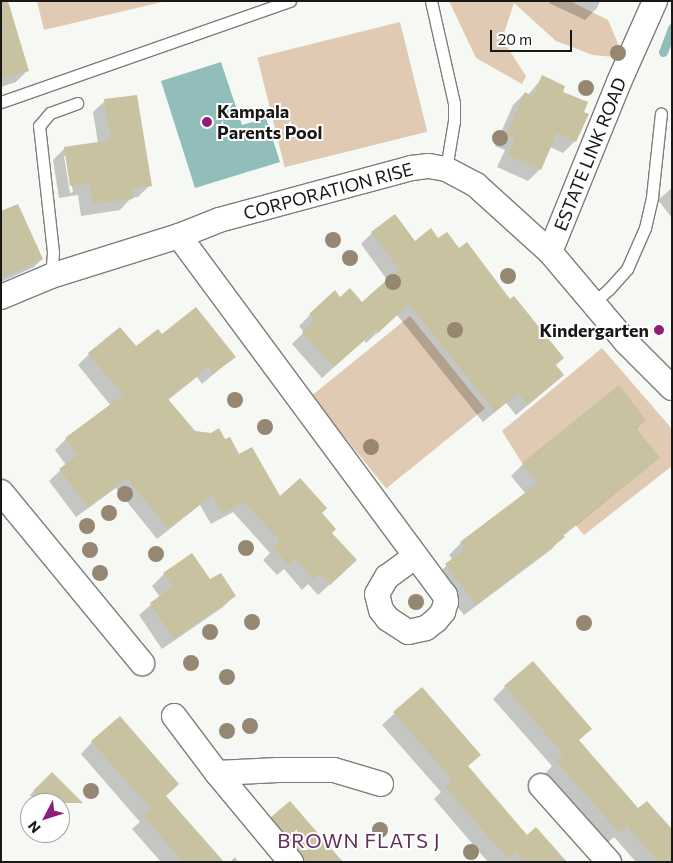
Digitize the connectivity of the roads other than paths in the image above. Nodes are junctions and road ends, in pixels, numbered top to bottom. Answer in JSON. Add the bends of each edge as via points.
{"nodes":[{"id":1,"x":290,"y":1,"type":"edge"},
{"id":2,"x":431,"y":1,"type":"edge"},
{"id":3,"x":655,"y":1,"type":"edge"},
{"id":4,"x":1,"y":102,"type":"edge"},
{"id":5,"x":78,"y":103,"type":"dead end"},
{"id":6,"x":661,"y":113,"type":"dead end"},
{"id":7,"x":446,"y":169,"type":"junction"},
{"id":8,"x":179,"y":236,"type":"junction"},
{"id":9,"x":550,"y":252,"type":"junction"},
{"id":10,"x":51,"y":276,"type":"junction"},
{"id":11,"x":1,"y":297,"type":"edge"},
{"id":12,"x":593,"y":303,"type":"junction"},
{"id":13,"x":672,"y":388,"type":"edge"},
{"id":14,"x":1,"y":492,"type":"edge"},
{"id":15,"x":415,"y":557,"type":"dead end"},
{"id":16,"x":142,"y":663,"type":"dead end"},
{"id":17,"x":174,"y":716,"type":"dead end"},
{"id":18,"x":217,"y":773,"type":"junction"},
{"id":19,"x":381,"y":784,"type":"dead end"},
{"id":20,"x":541,"y":786,"type":"dead end"},
{"id":21,"x":291,"y":862,"type":"edge"},
{"id":22,"x":609,"y":862,"type":"edge"}],
"edges":[{"from":1,"to":4,"type":"lane"},
{"from":2,"to":7,"type":"lane","via":[[454,103]]},
{"from":3,"to":9,"type":"street","name":"ESTATE LINK ROAD","via":[[618,82]]},
{"from":5,"to":10,"type":"lane","via":[[50,114],[39,126],[53,252]]},
{"from":6,"to":12,"type":"lane","via":[[652,197],[645,228],[627,269]]},
{"from":7,"to":8,"type":"street","name":"CORPORATION RISE","via":[[412,168],[219,220]]},
{"from":7,"to":9,"type":"street","name":"CORPORATION RISE","via":[[476,185]]},
{"from":8,"to":10,"type":"street","name":"CORPORATION RISE"},
{"from":8,"to":15,"type":"street","via":[[386,513]]},
{"from":9,"to":12,"type":"street","name":"CORPORATION RISE"},
{"from":10,"to":11,"type":"street","name":"CORPORATION RISE"},
{"from":12,"to":13,"type":"street","name":"CORPORATION RISE"},
{"from":14,"to":16,"type":"street"},
{"from":17,"to":18,"type":"street"},
{"from":18,"to":19,"type":"street","via":[[334,770]]},
{"from":18,"to":21,"type":"street"},
{"from":20,"to":22,"type":"street"}]}
